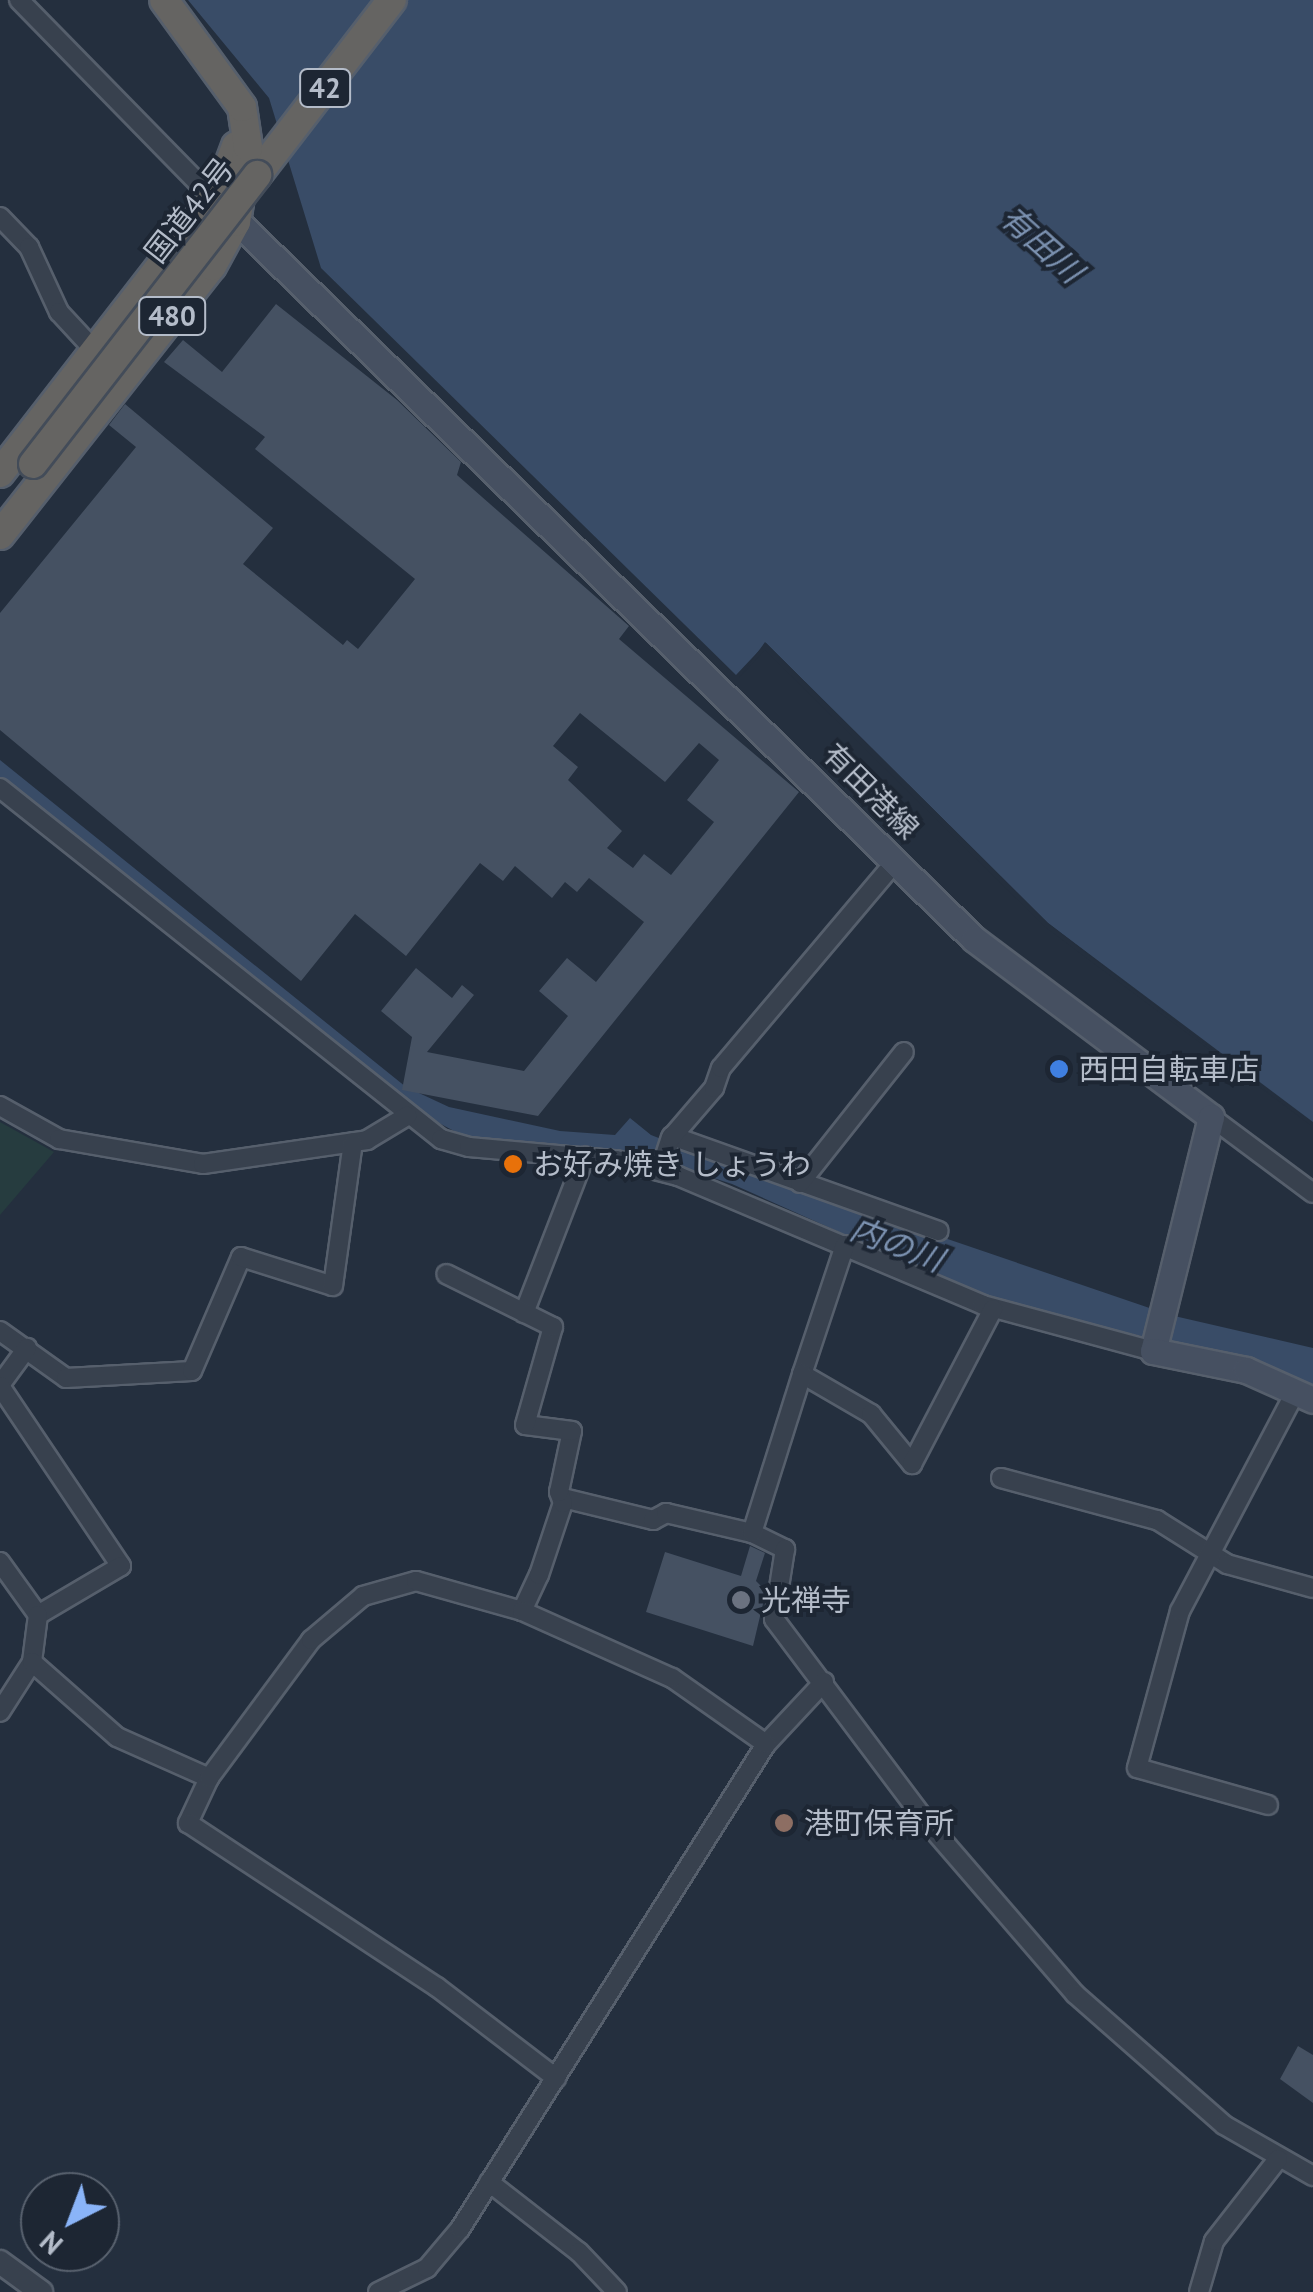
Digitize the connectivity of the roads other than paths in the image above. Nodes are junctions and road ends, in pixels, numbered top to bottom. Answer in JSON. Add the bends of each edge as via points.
{"nodes":[{"id":1,"x":19,"y":0,"type":"edge"},
{"id":2,"x":164,"y":0,"type":"edge"},
{"id":3,"x":392,"y":0,"type":"edge"},
{"id":4,"x":218,"y":67,"type":"junction"},
{"id":5,"x":213,"y":198,"type":"junction"},
{"id":6,"x":0,"y":218,"type":"edge"},
{"id":7,"x":236,"y":222,"type":"junction"},
{"id":8,"x":98,"y":347,"type":"junction"},
{"id":9,"x":130,"y":369,"type":"junction"},
{"id":10,"x":0,"y":473,"type":"edge"},
{"id":11,"x":0,"y":506,"type":"edge"},
{"id":12,"x":0,"y":535,"type":"edge"},
{"id":13,"x":0,"y":788,"type":"edge"},
{"id":14,"x":895,"y":862,"type":"junction"},
{"id":15,"x":904,"y":1052,"type":"dead end"},
{"id":16,"x":0,"y":1106,"type":"edge"},
{"id":17,"x":408,"y":1116,"type":"junction"},
{"id":18,"x":1211,"y":1118,"type":"junction"},
{"id":19,"x":672,"y":1137,"type":"junction"},
{"id":20,"x":354,"y":1142,"type":"junction"},
{"id":21,"x":585,"y":1156,"type":"junction"},
{"id":22,"x":660,"y":1168,"type":"junction"},
{"id":23,"x":800,"y":1183,"type":"junction"},
{"id":24,"x":1313,"y":1193,"type":"edge"},
{"id":25,"x":939,"y":1231,"type":"dead end"},
{"id":26,"x":845,"y":1245,"type":"junction"},
{"id":27,"x":446,"y":1274,"type":"dead end"},
{"id":28,"x":993,"y":1309,"type":"junction"},
{"id":29,"x":524,"y":1312,"type":"junction"},
{"id":30,"x":0,"y":1331,"type":"edge"},
{"id":31,"x":1155,"y":1346,"type":"junction"},
{"id":32,"x":27,"y":1348,"type":"junction"},
{"id":33,"x":802,"y":1374,"type":"junction"},
{"id":34,"x":0,"y":1385,"type":"edge"},
{"id":35,"x":1304,"y":1395,"type":"edge"},
{"id":36,"x":1000,"y":1478,"type":"dead end"},
{"id":37,"x":564,"y":1498,"type":"junction"},
{"id":38,"x":752,"y":1534,"type":"junction"},
{"id":39,"x":1205,"y":1553,"type":"junction"},
{"id":40,"x":0,"y":1562,"type":"edge"},
{"id":41,"x":1313,"y":1588,"type":"edge"},
{"id":42,"x":522,"y":1611,"type":"junction"},
{"id":43,"x":38,"y":1615,"type":"junction"},
{"id":44,"x":32,"y":1662,"type":"junction"},
{"id":45,"x":824,"y":1682,"type":"junction"},
{"id":46,"x":0,"y":1712,"type":"edge"},
{"id":47,"x":766,"y":1744,"type":"junction"},
{"id":48,"x":210,"y":1778,"type":"junction"},
{"id":49,"x":1268,"y":1805,"type":"dead end"},
{"id":50,"x":556,"y":2078,"type":"junction"},
{"id":51,"x":1278,"y":2159,"type":"junction"},
{"id":52,"x":1313,"y":2176,"type":"edge"},
{"id":53,"x":489,"y":2182,"type":"junction"},
{"id":54,"x":0,"y":2262,"type":"edge"},
{"id":55,"x":40,"y":2292,"type":"edge"},
{"id":56,"x":378,"y":2292,"type":"edge"},
{"id":57,"x":617,"y":2292,"type":"edge"},
{"id":58,"x":1199,"y":2292,"type":"edge"}],
"edges":[{"from":1,"to":5,"type":"street"},
{"from":2,"to":4,"type":"highway","number":"480"},
{"from":3,"to":11,"type":"highway","name":"国道42号","number":"42","bridge":true},
{"from":4,"to":5,"type":"highway","number":"480","via":[[236,146],[229,175]]},
{"from":4,"to":7,"type":"highway","number":"480","via":[[238,95],[248,138]]},
{"from":5,"to":7,"type":"main road","name":"有田港線"},
{"from":5,"to":8,"type":"highway","number":"480"},
{"from":6,"to":8,"type":"street","via":[[30,247],[59,312]]},
{"from":7,"to":9,"type":"highway","number":"480","via":[[212,266]]},
{"from":7,"to":14,"type":"main road","name":"有田港線"},
{"from":8,"to":9,"type":"street"},
{"from":8,"to":10,"type":"highway","number":"480"},
{"from":9,"to":12,"type":"highway","number":"480"},
{"from":13,"to":17,"type":"street"},
{"from":14,"to":18,"type":"main road","name":"有田港線","via":[[1012,971]]},
{"from":14,"to":19,"type":"street","via":[[721,1068],[714,1088]]},
{"from":15,"to":23,"type":"street"},
{"from":16,"to":20,"type":"street","via":[[59,1139],[163,1161],[233,1162]]},
{"from":17,"to":20,"type":"street","via":[[388,1132]]},
{"from":17,"to":21,"type":"street","via":[[460,1146]]},
{"from":18,"to":24,"type":"street"},
{"from":18,"to":31,"type":"main road"},
{"from":19,"to":22,"type":"street"},
{"from":19,"to":23,"type":"street"},
{"from":20,"to":32,"type":"street","via":[[334,1286],[240,1257],[192,1371],[66,1378]]},
{"from":21,"to":22,"type":"street"},
{"from":21,"to":29,"type":"street"},
{"from":22,"to":26,"type":"street"},
{"from":23,"to":25,"type":"street"},
{"from":26,"to":28,"type":"street"},
{"from":26,"to":33,"type":"street"},
{"from":27,"to":29,"type":"street"},
{"from":28,"to":31,"type":"street"},
{"from":28,"to":33,"type":"street","via":[[912,1464],[871,1414]]},
{"from":29,"to":37,"type":"street","via":[[553,1327],[525,1425],[572,1430],[559,1492]]},
{"from":30,"to":32,"type":"street"},
{"from":31,"to":35,"type":"main road","via":[[1246,1370]]},
{"from":32,"to":34,"type":"street"},
{"from":33,"to":38,"type":"street"},
{"from":34,"to":43,"type":"street","via":[[121,1566]]},
{"from":35,"to":39,"type":"street"},
{"from":36,"to":39,"type":"street","via":[[1156,1520]]},
{"from":37,"to":38,"type":"street"},
{"from":37,"to":42,"type":"street","via":[[552,1546]]},
{"from":38,"to":45,"type":"street","via":[[786,1549],[774,1618]]},
{"from":39,"to":41,"type":"street","via":[[1258,1577]]},
{"from":39,"to":49,"type":"street","via":[[1180,1611],[1137,1768]]},
{"from":40,"to":43,"type":"street"},
{"from":42,"to":47,"type":"street","via":[[672,1678]]},
{"from":42,"to":48,"type":"street","via":[[416,1581],[362,1596],[311,1640]]},
{"from":43,"to":44,"type":"street"},
{"from":44,"to":46,"type":"street"},
{"from":44,"to":48,"type":"street","via":[[117,1736]]},
{"from":45,"to":47,"type":"street"},
{"from":45,"to":51,"type":"street","via":[[924,1819],[1075,1994],[1224,2126]]},
{"from":47,"to":50,"type":"street"},
{"from":48,"to":50,"type":"street","via":[[188,1823],[437,1987]]},
{"from":50,"to":53,"type":"street"},
{"from":51,"to":52,"type":"street"},
{"from":51,"to":58,"type":"street","via":[[1214,2241]]},
{"from":53,"to":56,"type":"street","via":[[440,2255]]},
{"from":53,"to":57,"type":"street","via":[[579,2252]]},
{"from":54,"to":55,"type":"street"}]}
